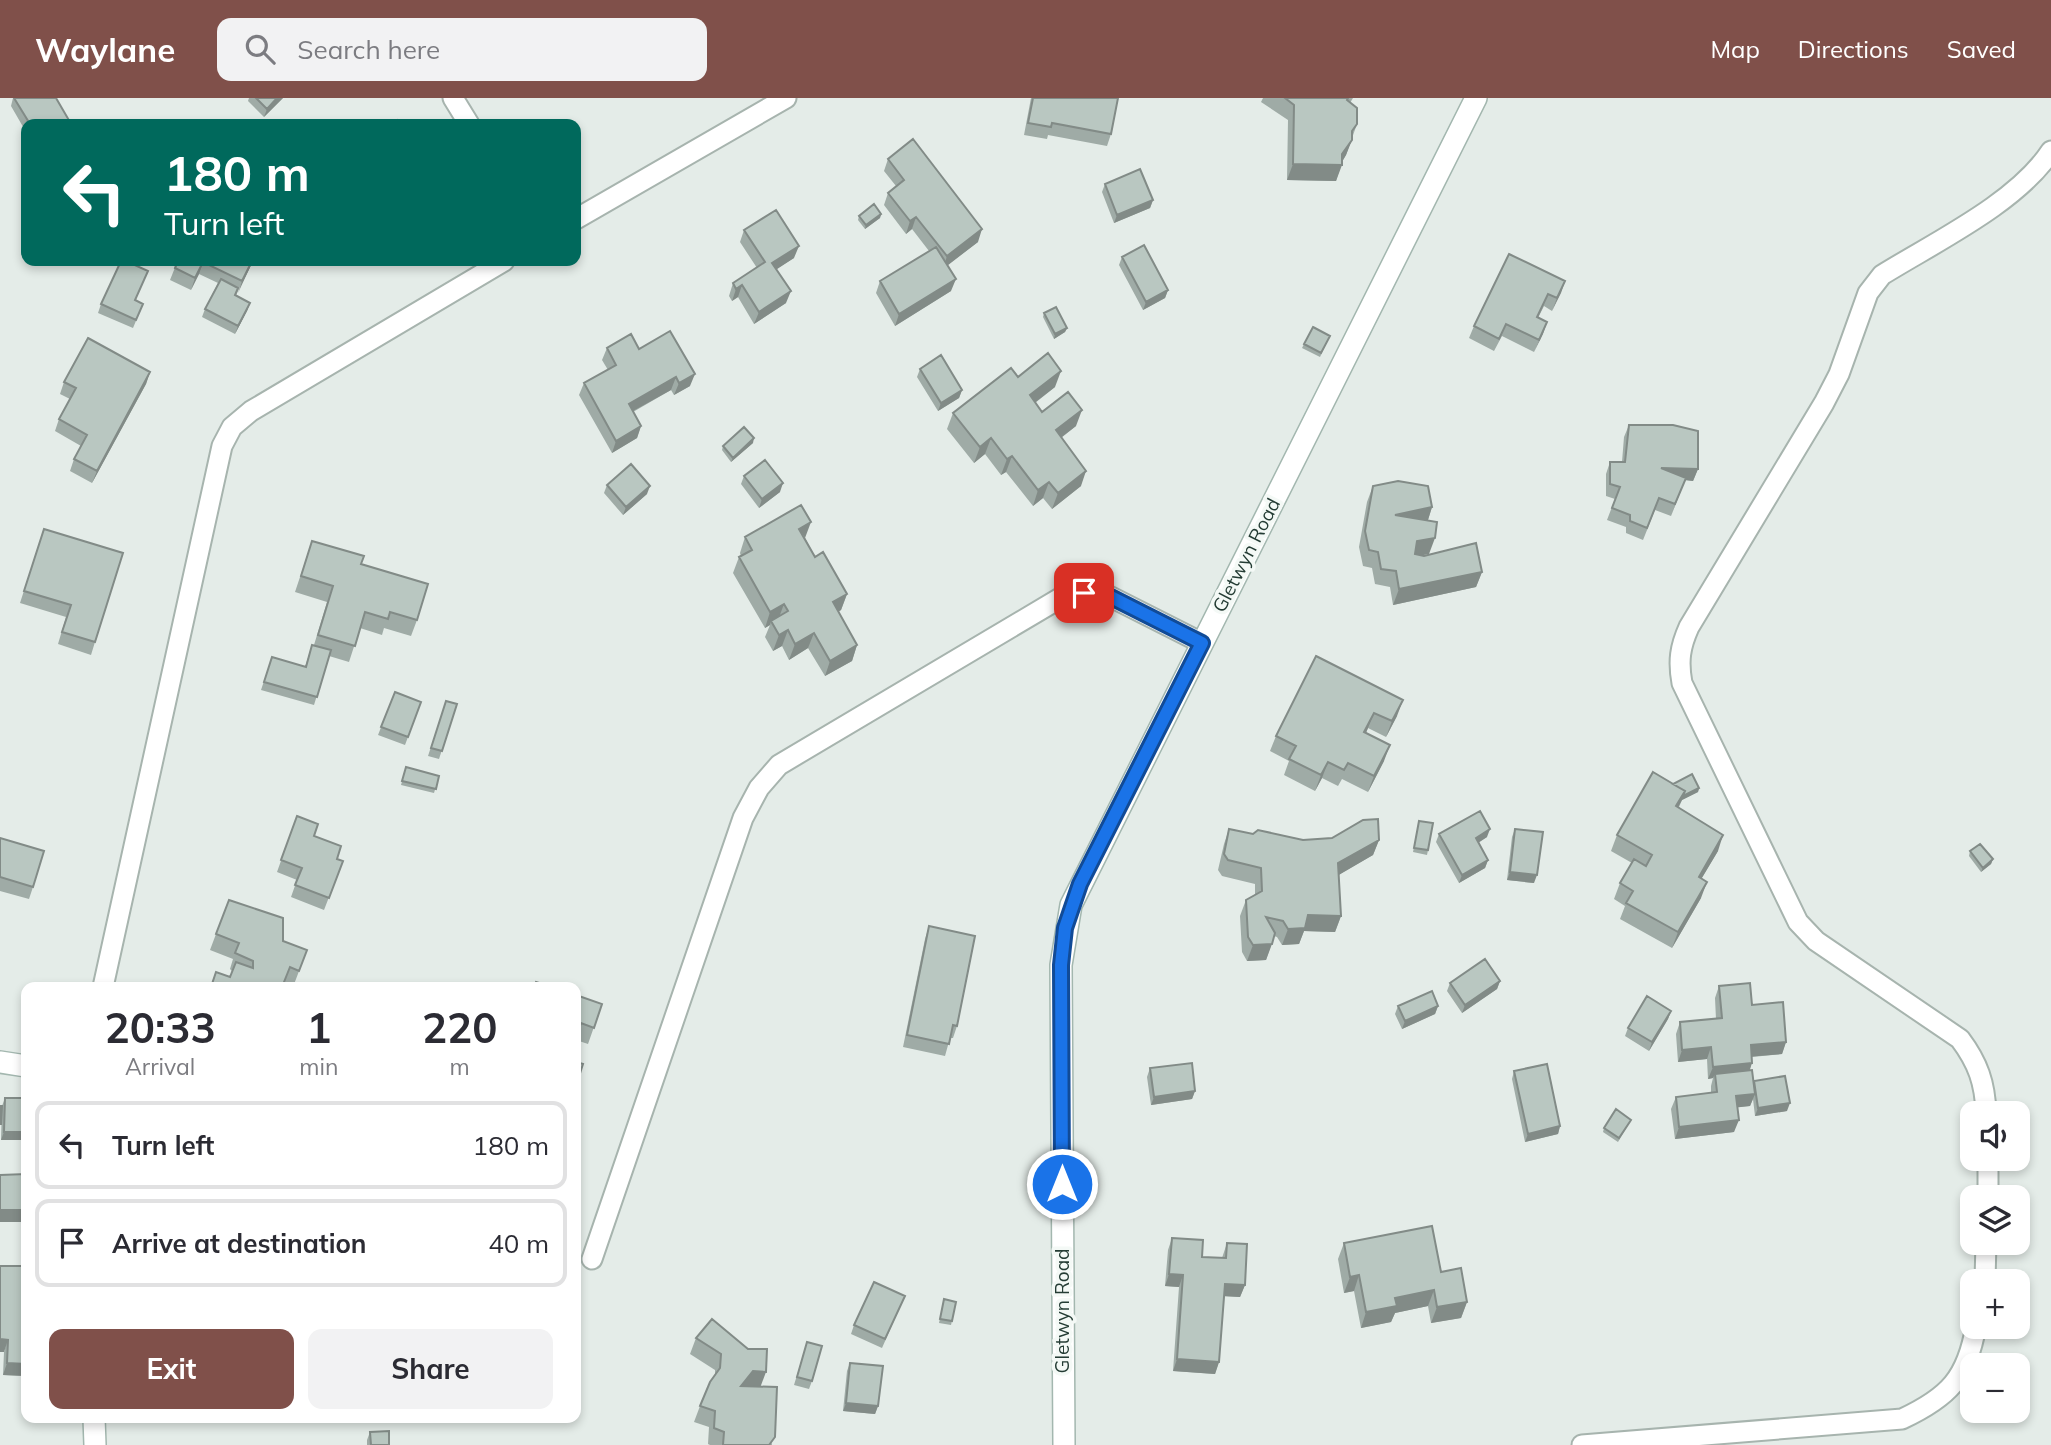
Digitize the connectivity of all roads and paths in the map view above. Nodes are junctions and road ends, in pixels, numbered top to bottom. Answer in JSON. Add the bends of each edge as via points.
{"nodes":[{"id":1,"x":453,"y":98,"type":"edge"},
{"id":2,"x":786,"y":98,"type":"edge"},
{"id":3,"x":1476,"y":98,"type":"edge"},
{"id":4,"x":466,"y":119,"type":"edge"},
{"id":5,"x":2051,"y":151,"type":"edge"},
{"id":6,"x":581,"y":216,"type":"edge"},
{"id":7,"x":496,"y":266,"type":"edge"},
{"id":8,"x":1202,"y":643,"type":"junction"},
{"id":9,"x":104,"y":982,"type":"edge"},
{"id":10,"x":0,"y":1062,"type":"edge"},
{"id":11,"x":21,"y":1065,"type":"edge"},
{"id":12,"x":1986,"y":1101,"type":"edge"},
{"id":13,"x":592,"y":1259,"type":"dead end"},
{"id":14,"x":1974,"y":1339,"type":"edge"},
{"id":15,"x":94,"y":1423,"type":"edge"},
{"id":16,"x":1707,"y":1439,"type":"edge"},
{"id":17,"x":95,"y":1445,"type":"edge"},
{"id":18,"x":1064,"y":1445,"type":"edge"},
{"id":19,"x":1582,"y":1445,"type":"edge"}],
"edges":[{"from":1,"to":4,"type":"street"},
{"from":2,"to":6,"type":"street"},
{"from":3,"to":8,"type":"street","name":"Gletwyn Road"},
{"from":5,"to":12,"type":"street","via":[[2038,172],[2017,190],[1882,275],[1868,293],[1839,374],[1689,627],[1678,664],[1682,683],[1798,922],[1816,941],[1960,1039],[1976,1060]]},
{"from":7,"to":9,"type":"street","via":[[251,411],[232,428],[222,446]]},
{"from":8,"to":13,"type":"street","via":[[1107,595],[1062,597],[779,765],[759,788],[743,818]]},
{"from":8,"to":18,"type":"street","name":"Gletwyn Road","via":[[1080,884],[1065,928],[1061,965]]},
{"from":10,"to":11,"type":"street"},
{"from":14,"to":16,"type":"street","via":[[1957,1382],[1927,1407],[1902,1419]]},
{"from":15,"to":17,"type":"street"},
{"from":16,"to":19,"type":"street"}]}
